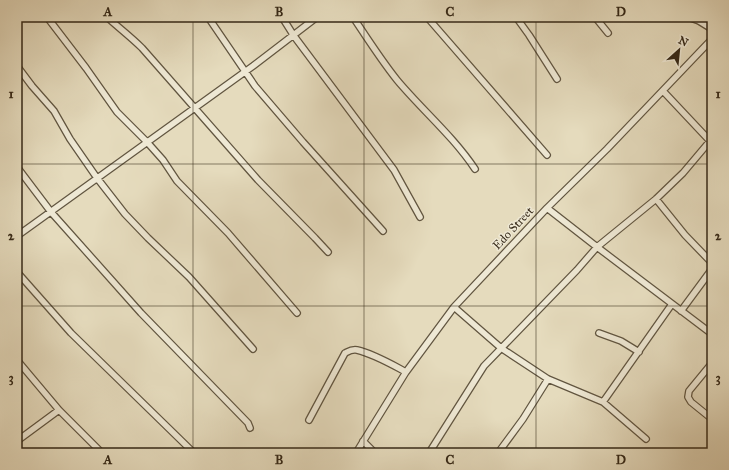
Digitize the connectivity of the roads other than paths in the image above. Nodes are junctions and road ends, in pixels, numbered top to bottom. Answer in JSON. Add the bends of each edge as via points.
{"nodes":[{"id":1,"x":47,"y":17,"type":"edge"},
{"id":2,"x":108,"y":17,"type":"edge"},
{"id":3,"x":208,"y":17,"type":"edge"},
{"id":4,"x":282,"y":17,"type":"edge"},
{"id":5,"x":317,"y":17,"type":"edge"},
{"id":6,"x":353,"y":17,"type":"edge"},
{"id":7,"x":427,"y":17,"type":"edge"},
{"id":8,"x":516,"y":17,"type":"edge"},
{"id":9,"x":595,"y":17,"type":"edge"},
{"id":10,"x":688,"y":17,"type":"edge"},
{"id":11,"x":712,"y":29,"type":"edge"},
{"id":12,"x":608,"y":33,"type":"dead end"},
{"id":13,"x":294,"y":36,"type":"junction"},
{"id":14,"x":712,"y":39,"type":"edge"},
{"id":15,"x":17,"y":66,"type":"edge"},
{"id":16,"x":245,"y":71,"type":"junction"},
{"id":17,"x":557,"y":79,"type":"dead end"},
{"id":18,"x":663,"y":92,"type":"junction"},
{"id":19,"x":194,"y":108,"type":"junction"},
{"id":20,"x":711,"y":139,"type":"edge"},
{"id":21,"x":147,"y":142,"type":"junction"},
{"id":22,"x":547,"y":155,"type":"dead end"},
{"id":23,"x":17,"y":167,"type":"edge"},
{"id":24,"x":475,"y":169,"type":"dead end"},
{"id":25,"x":97,"y":178,"type":"junction"},
{"id":26,"x":656,"y":199,"type":"junction"},
{"id":27,"x":547,"y":208,"type":"junction"},
{"id":28,"x":51,"y":212,"type":"junction"},
{"id":29,"x":420,"y":217,"type":"dead end"},
{"id":30,"x":383,"y":230,"type":"dead end"},
{"id":31,"x":17,"y":236,"type":"edge"},
{"id":32,"x":597,"y":247,"type":"junction"},
{"id":33,"x":328,"y":252,"type":"dead end"},
{"id":34,"x":712,"y":263,"type":"edge"},
{"id":35,"x":712,"y":270,"type":"edge"},
{"id":36,"x":17,"y":272,"type":"edge"},
{"id":37,"x":672,"y":304,"type":"junction"},
{"id":38,"x":454,"y":307,"type":"junction"},
{"id":39,"x":681,"y":311,"type":"junction"},
{"id":40,"x":297,"y":313,"type":"dead end"},
{"id":41,"x":599,"y":333,"type":"dead end"},
{"id":42,"x":712,"y":334,"type":"edge"},
{"id":43,"x":501,"y":348,"type":"junction"},
{"id":44,"x":253,"y":349,"type":"dead end"},
{"id":45,"x":639,"y":352,"type":"junction"},
{"id":46,"x":17,"y":360,"type":"edge"},
{"id":47,"x":712,"y":364,"type":"edge"},
{"id":48,"x":406,"y":372,"type":"junction"},
{"id":49,"x":548,"y":379,"type":"junction"},
{"id":50,"x":603,"y":402,"type":"junction"},
{"id":51,"x":59,"y":410,"type":"junction"},
{"id":52,"x":712,"y":419,"type":"edge"},
{"id":53,"x":309,"y":420,"type":"dead end"},
{"id":54,"x":250,"y":428,"type":"dead end"},
{"id":55,"x":646,"y":439,"type":"dead end"},
{"id":56,"x":17,"y":441,"type":"edge"},
{"id":57,"x":362,"y":441,"type":"junction"},
{"id":58,"x":102,"y":453,"type":"edge"},
{"id":59,"x":194,"y":453,"type":"edge"},
{"id":60,"x":356,"y":453,"type":"edge"},
{"id":61,"x":375,"y":453,"type":"edge"},
{"id":62,"x":430,"y":453,"type":"edge"},
{"id":63,"x":498,"y":453,"type":"edge"}],
"edges":[{"from":1,"to":21,"type":"street","via":[[118,112]]},
{"from":2,"to":19,"type":"street","via":[[142,48]]},
{"from":3,"to":16,"type":"street"},
{"from":4,"to":13,"type":"street"},
{"from":5,"to":13,"type":"street"},
{"from":6,"to":24,"type":"street","via":[[397,80],[456,144]]},
{"from":7,"to":22,"type":"street"},
{"from":8,"to":17,"type":"street"},
{"from":9,"to":12,"type":"street"},
{"from":10,"to":11,"type":"street"},
{"from":13,"to":16,"type":"street"},
{"from":13,"to":29,"type":"street","via":[[394,170]]},
{"from":14,"to":18,"type":"street","name":"Edo Street"},
{"from":15,"to":25,"type":"street","via":[[54,112]]},
{"from":16,"to":19,"type":"street"},
{"from":16,"to":30,"type":"street","via":[[303,142]]},
{"from":18,"to":20,"type":"street"},
{"from":18,"to":27,"type":"street","name":"Edo Street"},
{"from":19,"to":21,"type":"street"},
{"from":19,"to":33,"type":"street","via":[[258,180]]},
{"from":20,"to":26,"type":"street","via":[[683,173]]},
{"from":21,"to":25,"type":"street"},
{"from":21,"to":40,"type":"street","via":[[177,181],[228,233]]},
{"from":23,"to":28,"type":"street"},
{"from":25,"to":28,"type":"street"},
{"from":25,"to":44,"type":"street","via":[[125,214],[189,277]]},
{"from":26,"to":32,"type":"street"},
{"from":26,"to":34,"type":"street"},
{"from":27,"to":32,"type":"street"},
{"from":27,"to":38,"type":"street","name":"Edo Street"},
{"from":28,"to":31,"type":"street"},
{"from":28,"to":54,"type":"street","via":[[141,313]]},
{"from":32,"to":37,"type":"street"},
{"from":32,"to":43,"type":"street"},
{"from":35,"to":39,"type":"street"},
{"from":36,"to":59,"type":"street","via":[[71,333]]},
{"from":37,"to":39,"type":"street"},
{"from":37,"to":45,"type":"street"},
{"from":38,"to":43,"type":"street"},
{"from":38,"to":48,"type":"street","name":"Edo Street"},
{"from":39,"to":42,"type":"street"},
{"from":41,"to":45,"type":"street","via":[[622,341]]},
{"from":43,"to":49,"type":"street"},
{"from":43,"to":62,"type":"street","via":[[484,366]]},
{"from":45,"to":50,"type":"street"},
{"from":46,"to":51,"type":"street"},
{"from":47,"to":52,"type":"street","via":[[689,391],[688,397]]},
{"from":48,"to":53,"type":"street","via":[[356,350],[350,350],[345,353]]},
{"from":48,"to":57,"type":"street","name":"Edo Street"},
{"from":49,"to":50,"type":"street"},
{"from":49,"to":63,"type":"street"},
{"from":50,"to":55,"type":"street"},
{"from":51,"to":56,"type":"street"},
{"from":51,"to":58,"type":"street"},
{"from":57,"to":60,"type":"street","name":"Edo Street"},
{"from":57,"to":61,"type":"street"}]}
